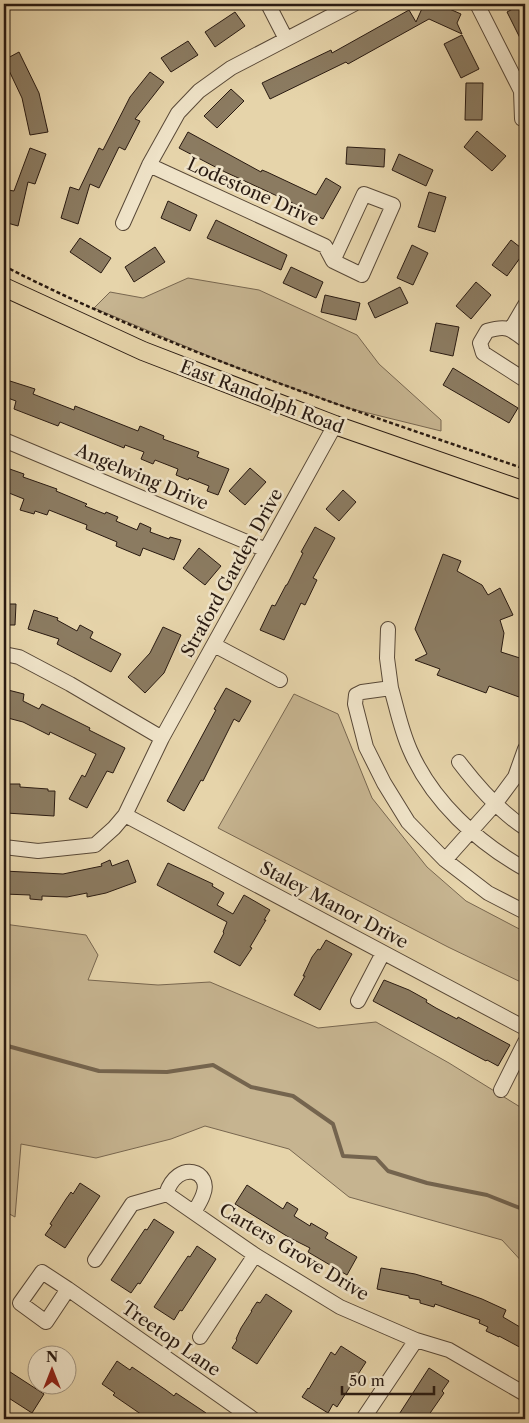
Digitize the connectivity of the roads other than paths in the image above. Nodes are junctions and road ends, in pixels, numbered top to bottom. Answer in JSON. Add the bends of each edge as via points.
{"nodes":[{"id":1,"x":268,"y":4,"type":"edge"},
{"id":2,"x":354,"y":4,"type":"edge"},
{"id":3,"x":477,"y":4,"type":"edge"},
{"id":4,"x":286,"y":39,"type":"junction"},
{"id":5,"x":522,"y":119,"type":"dead end"},
{"id":6,"x":149,"y":165,"type":"junction"},
{"id":7,"x":123,"y":223,"type":"dead end"},
{"id":8,"x":333,"y":261,"type":"junction"},
{"id":9,"x":4,"y":287,"type":"edge"},
{"id":10,"x":525,"y":305,"type":"edge"},
{"id":11,"x":510,"y":329,"type":"junction"},
{"id":12,"x":525,"y":340,"type":"edge"},
{"id":13,"x":525,"y":380,"type":"edge"},
{"id":14,"x":335,"y":425,"type":"junction"},
{"id":15,"x":4,"y":440,"type":"edge"},
{"id":16,"x":525,"y":491,"type":"edge"},
{"id":17,"x":266,"y":550,"type":"junction"},
{"id":18,"x":388,"y":629,"type":"dead end"},
{"id":19,"x":214,"y":646,"type":"junction"},
{"id":20,"x":4,"y":654,"type":"edge"},
{"id":21,"x":280,"y":680,"type":"dead end"},
{"id":22,"x":391,"y":688,"type":"junction"},
{"id":23,"x":162,"y":738,"type":"junction"},
{"id":24,"x":525,"y":749,"type":"edge"},
{"id":25,"x":459,"y":762,"type":"dead end"},
{"id":26,"x":520,"y":780,"type":"edge"},
{"id":27,"x":495,"y":804,"type":"junction"},
{"id":28,"x":125,"y":815,"type":"junction"},
{"id":29,"x":525,"y":828,"type":"edge"},
{"id":30,"x":471,"y":830,"type":"junction"},
{"id":31,"x":4,"y":847,"type":"edge"},
{"id":32,"x":445,"y":860,"type":"junction"},
{"id":33,"x":525,"y":869,"type":"edge"},
{"id":34,"x":525,"y":912,"type":"edge"},
{"id":35,"x":384,"y":953,"type":"junction"},
{"id":36,"x":358,"y":1000,"type":"dead end"},
{"id":37,"x":525,"y":1028,"type":"edge"},
{"id":38,"x":525,"y":1042,"type":"edge"},
{"id":39,"x":501,"y":1090,"type":"dead end"},
{"id":40,"x":166,"y":1194,"type":"junction"},
{"id":41,"x":194,"y":1212,"type":"junction"},
{"id":42,"x":255,"y":1255,"type":"junction"},
{"id":43,"x":95,"y":1260,"type":"dead end"},
{"id":44,"x":68,"y":1289,"type":"dead end"},
{"id":45,"x":200,"y":1337,"type":"dead end"},
{"id":46,"x":416,"y":1340,"type":"junction"},
{"id":47,"x":525,"y":1394,"type":"edge"},
{"id":48,"x":253,"y":1419,"type":"edge"},
{"id":49,"x":363,"y":1419,"type":"edge"}],
"edges":[{"from":1,"to":4,"type":"street"},
{"from":2,"to":4,"type":"street"},
{"from":3,"to":5,"type":"street","via":[[520,91]]},
{"from":4,"to":6,"type":"street","via":[[231,68],[199,91],[178,113]]},
{"from":6,"to":7,"type":"street"},
{"from":6,"to":8,"type":"street","name":"Lodestone Drive","via":[[325,246]]},
{"from":8,"to":8,"type":"street","name":"Lodestone Drive","via":[[362,275],[393,205],[364,194]]},
{"from":9,"to":14,"type":"main road","name":"East Randolph Road","via":[[142,351]]},
{"from":10,"to":11,"type":"street"},
{"from":11,"to":12,"type":"street"},
{"from":11,"to":13,"type":"street","via":[[500,327],[487,331],[480,343],[483,353]]},
{"from":14,"to":16,"type":"main road","name":"East Randolph Road"},
{"from":14,"to":17,"type":"street","name":"Straford Garden Drive"},
{"from":15,"to":17,"type":"street","name":"Angelwing Drive"},
{"from":17,"to":19,"type":"street","name":"Straford Garden Drive"},
{"from":18,"to":22,"type":"street"},
{"from":19,"to":21,"type":"street"},
{"from":19,"to":23,"type":"street","name":"Straford Garden Drive"},
{"from":20,"to":23,"type":"street","via":[[19,657]]},
{"from":22,"to":30,"type":"street","via":[[410,750],[427,781]]},
{"from":22,"to":32,"type":"street","via":[[356,695],[354,704],[366,747],[408,822]]},
{"from":23,"to":28,"type":"street","name":"Straford Garden Drive"},
{"from":24,"to":26,"type":"street"},
{"from":25,"to":27,"type":"street"},
{"from":26,"to":27,"type":"street"},
{"from":27,"to":29,"type":"street"},
{"from":27,"to":30,"type":"street"},
{"from":28,"to":31,"type":"street","name":"Straford Garden Drive","via":[[95,845],[38,851]]},
{"from":28,"to":35,"type":"street","name":"Staley Manor Drive"},
{"from":30,"to":32,"type":"street"},
{"from":30,"to":33,"type":"street","via":[[497,852]]},
{"from":32,"to":34,"type":"street","via":[[488,893]]},
{"from":35,"to":36,"type":"street"},
{"from":35,"to":37,"type":"street","name":"Staley Manor Drive"},
{"from":38,"to":39,"type":"street"},
{"from":40,"to":41,"type":"street","name":"Carters Grove Drive"},
{"from":40,"to":41,"type":"street","via":[[178,1175],[189,1171],[199,1174],[205,1183],[204,1194]]},
{"from":40,"to":43,"type":"street","via":[[132,1204]]},
{"from":41,"to":42,"type":"street","name":"Carters Grove Drive"},
{"from":42,"to":45,"type":"street"},
{"from":42,"to":46,"type":"street","name":"Carters Grove Drive","via":[[340,1307]]},
{"from":44,"to":48,"type":"street","name":"Treetop Lane"},
{"from":46,"to":47,"type":"street","name":"Carters Grove Drive","via":[[449,1350]]},
{"from":46,"to":49,"type":"street"}]}
